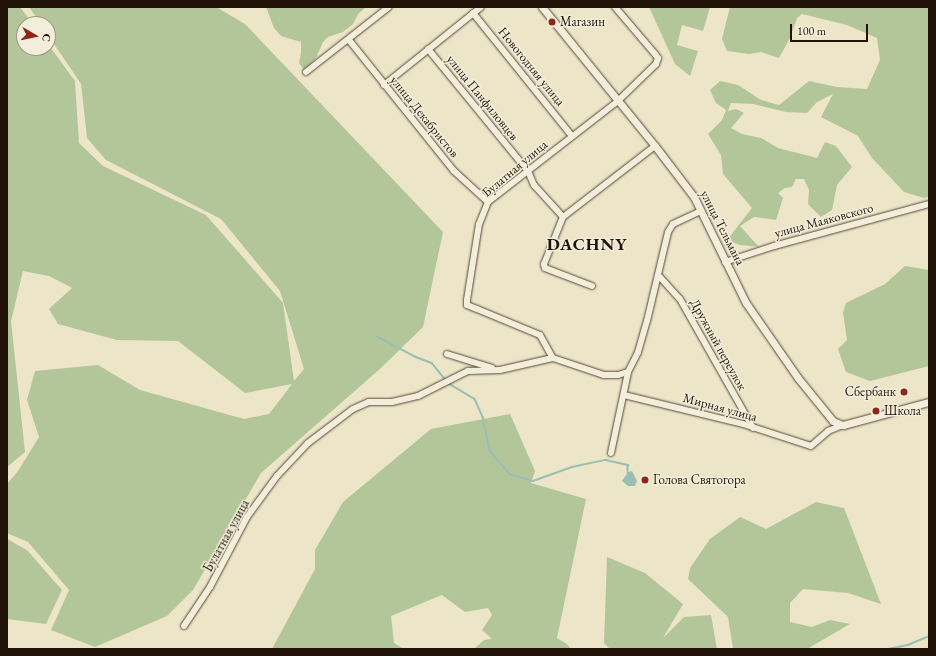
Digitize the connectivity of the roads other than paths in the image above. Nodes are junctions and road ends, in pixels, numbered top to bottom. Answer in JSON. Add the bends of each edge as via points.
{"nodes":[{"id":1,"x":389,"y":7,"type":"edge"},
{"id":2,"x":481,"y":7,"type":"edge"},
{"id":3,"x":542,"y":7,"type":"edge"},
{"id":4,"x":615,"y":7,"type":"edge"},
{"id":5,"x":473,"y":13,"type":"junction"},
{"id":6,"x":349,"y":40,"type":"junction"},
{"id":7,"x":428,"y":49,"type":"junction"},
{"id":8,"x":306,"y":72,"type":"dead end"},
{"id":9,"x":384,"y":85,"type":"junction"},
{"id":10,"x":618,"y":101,"type":"junction"},
{"id":11,"x":572,"y":136,"type":"junction"},
{"id":12,"x":656,"y":146,"type":"junction"},
{"id":13,"x":528,"y":171,"type":"junction"},
{"id":14,"x":488,"y":202,"type":"junction"},
{"id":15,"x":929,"y":204,"type":"edge"},
{"id":16,"x":701,"y":211,"type":"junction"},
{"id":17,"x":563,"y":217,"type":"junction"},
{"id":18,"x":725,"y":262,"type":"junction"},
{"id":19,"x":659,"y":276,"type":"junction"},
{"id":20,"x":592,"y":286,"type":"dead end"},
{"id":21,"x":447,"y":354,"type":"dead end"},
{"id":22,"x":554,"y":358,"type":"junction"},
{"id":23,"x":500,"y":370,"type":"junction"},
{"id":24,"x":628,"y":372,"type":"junction"},
{"id":25,"x":624,"y":395,"type":"junction"},
{"id":26,"x":929,"y":402,"type":"edge"},
{"id":27,"x":843,"y":425,"type":"junction"},
{"id":28,"x":753,"y":428,"type":"junction"},
{"id":29,"x":611,"y":453,"type":"dead end"},
{"id":30,"x":184,"y":626,"type":"dead end"}],
"edges":[{"from":1,"to":6,"type":"street"},
{"from":2,"to":5,"type":"street"},
{"from":3,"to":10,"type":"street","name":"улица Тельмана"},
{"from":4,"to":10,"type":"street","name":"Булатная улица","via":[[658,58],[656,64]]},
{"from":5,"to":7,"type":"street"},
{"from":5,"to":11,"type":"street","name":"Новогодняя улица"},
{"from":6,"to":8,"type":"street"},
{"from":6,"to":9,"type":"street","name":"улица Декабристов"},
{"from":7,"to":9,"type":"street"},
{"from":7,"to":13,"type":"street","name":"улица Панфиловцев"},
{"from":9,"to":14,"type":"street","name":"улица Декабристов","via":[[454,171]]},
{"from":10,"to":11,"type":"street","name":"Булатная улица"},
{"from":10,"to":12,"type":"street","name":"улица Тельмана"},
{"from":11,"to":13,"type":"street","name":"Булатная улица"},
{"from":12,"to":16,"type":"street","name":"улица Тельмана","via":[[694,197]]},
{"from":12,"to":17,"type":"street"},
{"from":13,"to":14,"type":"street","name":"Булатная улица"},
{"from":13,"to":17,"type":"street","name":"улица Панфиловцев","via":[[534,185]]},
{"from":14,"to":22,"type":"street","name":"Булатная улица","via":[[479,224],[467,305],[540,335]]},
{"from":15,"to":18,"type":"street","name":"улица Маяковского"},
{"from":16,"to":18,"type":"street","name":"улица Тельмана"},
{"from":16,"to":19,"type":"street","via":[[673,224],[664,245]]},
{"from":17,"to":20,"type":"street","via":[[544,264],[545,268]]},
{"from":18,"to":27,"type":"street","name":"улица Тельмана","via":[[746,303],[798,378],[833,421]]},
{"from":19,"to":24,"type":"street","via":[[638,352]]},
{"from":19,"to":28,"type":"street","name":"Дружный переулок","via":[[680,299]]},
{"from":21,"to":23,"type":"street"},
{"from":22,"to":23,"type":"street","name":"Булатная улица"},
{"from":22,"to":24,"type":"street","via":[[604,375]]},
{"from":23,"to":30,"type":"street","name":"Булатная улица","via":[[468,371],[418,396],[392,402],[369,402],[353,409],[308,443],[277,476],[247,517],[210,587]]},
{"from":24,"to":25,"type":"street"},
{"from":25,"to":28,"type":"street","name":"Мирная улица"},
{"from":25,"to":29,"type":"street"},
{"from":26,"to":27,"type":"street"},
{"from":27,"to":28,"type":"street","name":"Мирная улица","via":[[828,431],[811,446]]}]}
